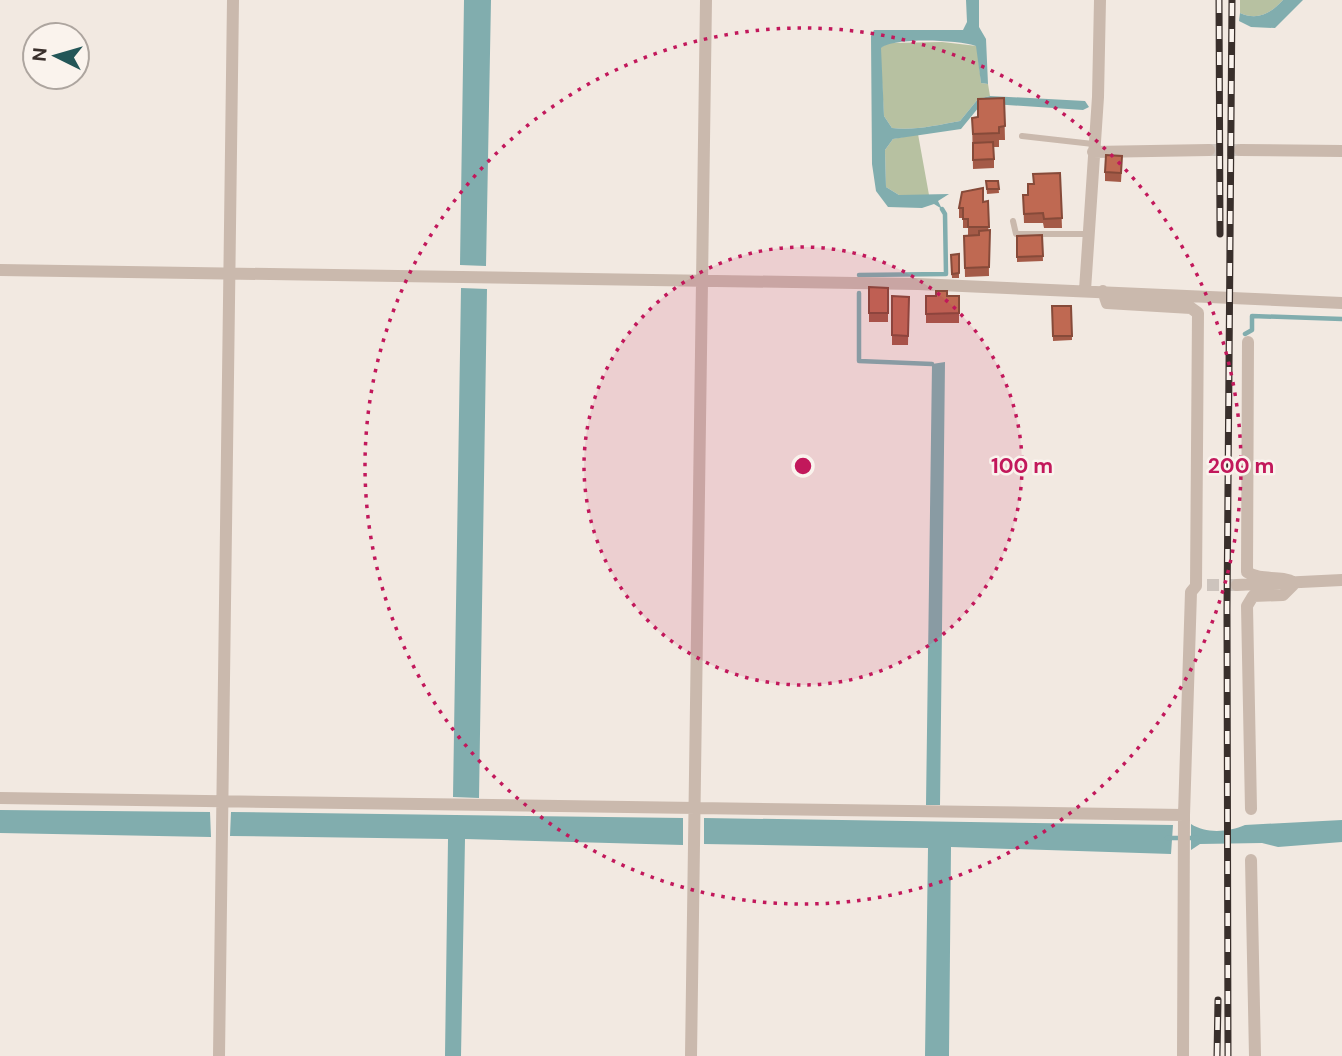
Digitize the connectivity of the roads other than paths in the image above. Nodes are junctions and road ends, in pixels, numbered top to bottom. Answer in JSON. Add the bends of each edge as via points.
{"nodes":[{"id":1,"x":233,"y":0,"type":"edge"},
{"id":2,"x":706,"y":0,"type":"edge"},
{"id":3,"x":1100,"y":0,"type":"edge"},
{"id":4,"x":1022,"y":136,"type":"dead end"},
{"id":5,"x":1093,"y":148,"type":"junction"},
{"id":6,"x":1209,"y":150,"type":"tunnel mouth"},
{"id":7,"x":1240,"y":150,"type":"tunnel mouth"},
{"id":8,"x":1342,"y":151,"type":"edge"},
{"id":9,"x":1013,"y":220,"type":"dead end"},
{"id":10,"x":1087,"y":234,"type":"junction"},
{"id":11,"x":2,"y":270,"type":"edge"},
{"id":12,"x":230,"y":274,"type":"junction"},
{"id":13,"x":702,"y":282,"type":"junction"},
{"id":14,"x":1085,"y":290,"type":"junction"},
{"id":15,"x":1103,"y":291,"type":"junction"},
{"id":16,"x":1342,"y":303,"type":"edge"},
{"id":17,"x":1248,"y":342,"type":"dead end"},
{"id":18,"x":1342,"y":580,"type":"edge"},
{"id":19,"x":1295,"y":583,"type":"junction"},
{"id":20,"x":1237,"y":585,"type":"tunnel mouth"},
{"id":21,"x":0,"y":799,"type":"edge"},
{"id":22,"x":221,"y":802,"type":"junction"},
{"id":23,"x":694,"y":808,"type":"junction"},
{"id":24,"x":1251,"y":809,"type":"dead end"},
{"id":25,"x":1184,"y":815,"type":"junction"},
{"id":26,"x":1251,"y":860,"type":"dead end"},
{"id":27,"x":219,"y":1056,"type":"edge"},
{"id":28,"x":691,"y":1056,"type":"edge"},
{"id":29,"x":1182,"y":1056,"type":"edge"},
{"id":30,"x":1255,"y":1056,"type":"edge"}],
"edges":[{"from":1,"to":12,"type":"street"},
{"from":2,"to":13,"type":"street"},
{"from":3,"to":5,"type":"street"},
{"from":4,"to":5,"type":"lane"},
{"from":5,"to":6,"type":"street"},
{"from":5,"to":10,"type":"street"},
{"from":7,"to":8,"type":"street"},
{"from":9,"to":10,"type":"lane","via":[[1016,234]]},
{"from":10,"to":14,"type":"street"},
{"from":11,"to":12,"type":"street"},
{"from":12,"to":13,"type":"street"},
{"from":12,"to":22,"type":"street"},
{"from":13,"to":14,"type":"street"},
{"from":13,"to":23,"type":"street"},
{"from":14,"to":15,"type":"street"},
{"from":15,"to":16,"type":"street"},
{"from":15,"to":25,"type":"street","via":[[1107,303],[1191,307],[1198,313],[1201,586],[1191,592]]},
{"from":17,"to":19,"type":"street","via":[[1247,572],[1256,577],[1283,576]]},
{"from":18,"to":19,"type":"street"},
{"from":19,"to":20,"type":"street"},
{"from":19,"to":24,"type":"street","via":[[1283,595],[1253,596],[1247,606]]},
{"from":21,"to":22,"type":"street"},
{"from":22,"to":23,"type":"street"},
{"from":22,"to":27,"type":"street"},
{"from":23,"to":25,"type":"street"},
{"from":23,"to":28,"type":"street"},
{"from":25,"to":29,"type":"street"},
{"from":26,"to":30,"type":"street"}]}
